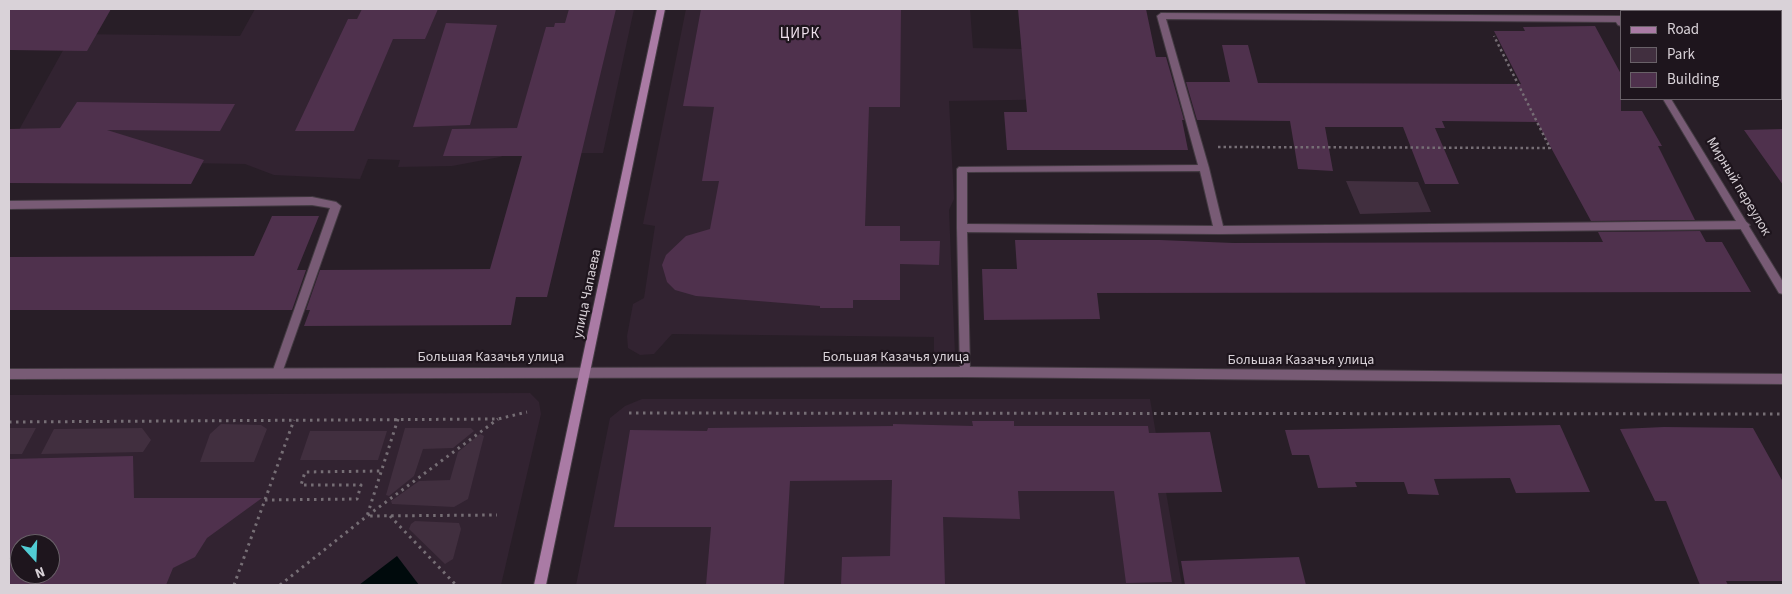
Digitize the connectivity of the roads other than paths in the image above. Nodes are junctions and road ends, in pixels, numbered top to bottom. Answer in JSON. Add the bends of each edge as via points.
{"nodes":[{"id":1,"x":661,"y":9,"type":"edge"},
{"id":2,"x":1620,"y":20,"type":"edge"},
{"id":3,"x":1669,"y":100,"type":"edge"},
{"id":4,"x":1204,"y":168,"type":"junction"},
{"id":5,"x":9,"y":205,"type":"edge"},
{"id":6,"x":1745,"y":225,"type":"junction"},
{"id":7,"x":962,"y":228,"type":"junction"},
{"id":8,"x":1219,"y":230,"type":"junction"},
{"id":9,"x":1783,"y":290,"type":"edge"},
{"id":10,"x":586,"y":371,"type":"junction"},
{"id":11,"x":965,"y":372,"type":"junction"},
{"id":12,"x":277,"y":373,"type":"junction"},
{"id":13,"x":9,"y":374,"type":"edge"},
{"id":14,"x":1783,"y":379,"type":"edge"},
{"id":15,"x":540,"y":585,"type":"edge"}],
"edges":[{"from":1,"to":10,"type":"street","name":"улица Чапаева"},
{"from":2,"to":4,"type":"street","via":[[1161,16]]},
{"from":3,"to":6,"type":"street","name":"Мирный переулок"},
{"from":4,"to":7,"type":"street","via":[[962,169]]},
{"from":4,"to":8,"type":"street"},
{"from":5,"to":12,"type":"street","via":[[312,201],[336,206]]},
{"from":6,"to":8,"type":"street"},
{"from":6,"to":9,"type":"street","name":"Мирный переулок"},
{"from":7,"to":8,"type":"street"},
{"from":7,"to":11,"type":"street"},
{"from":10,"to":11,"type":"street","name":"Большая Казачья улица"},
{"from":10,"to":12,"type":"street","name":"Большая Казачья улица"},
{"from":10,"to":15,"type":"street","name":"улица Чапаева"},
{"from":11,"to":14,"type":"street","name":"Большая Казачья улица"},
{"from":12,"to":13,"type":"street","name":"Большая Казачья улица"}]}
